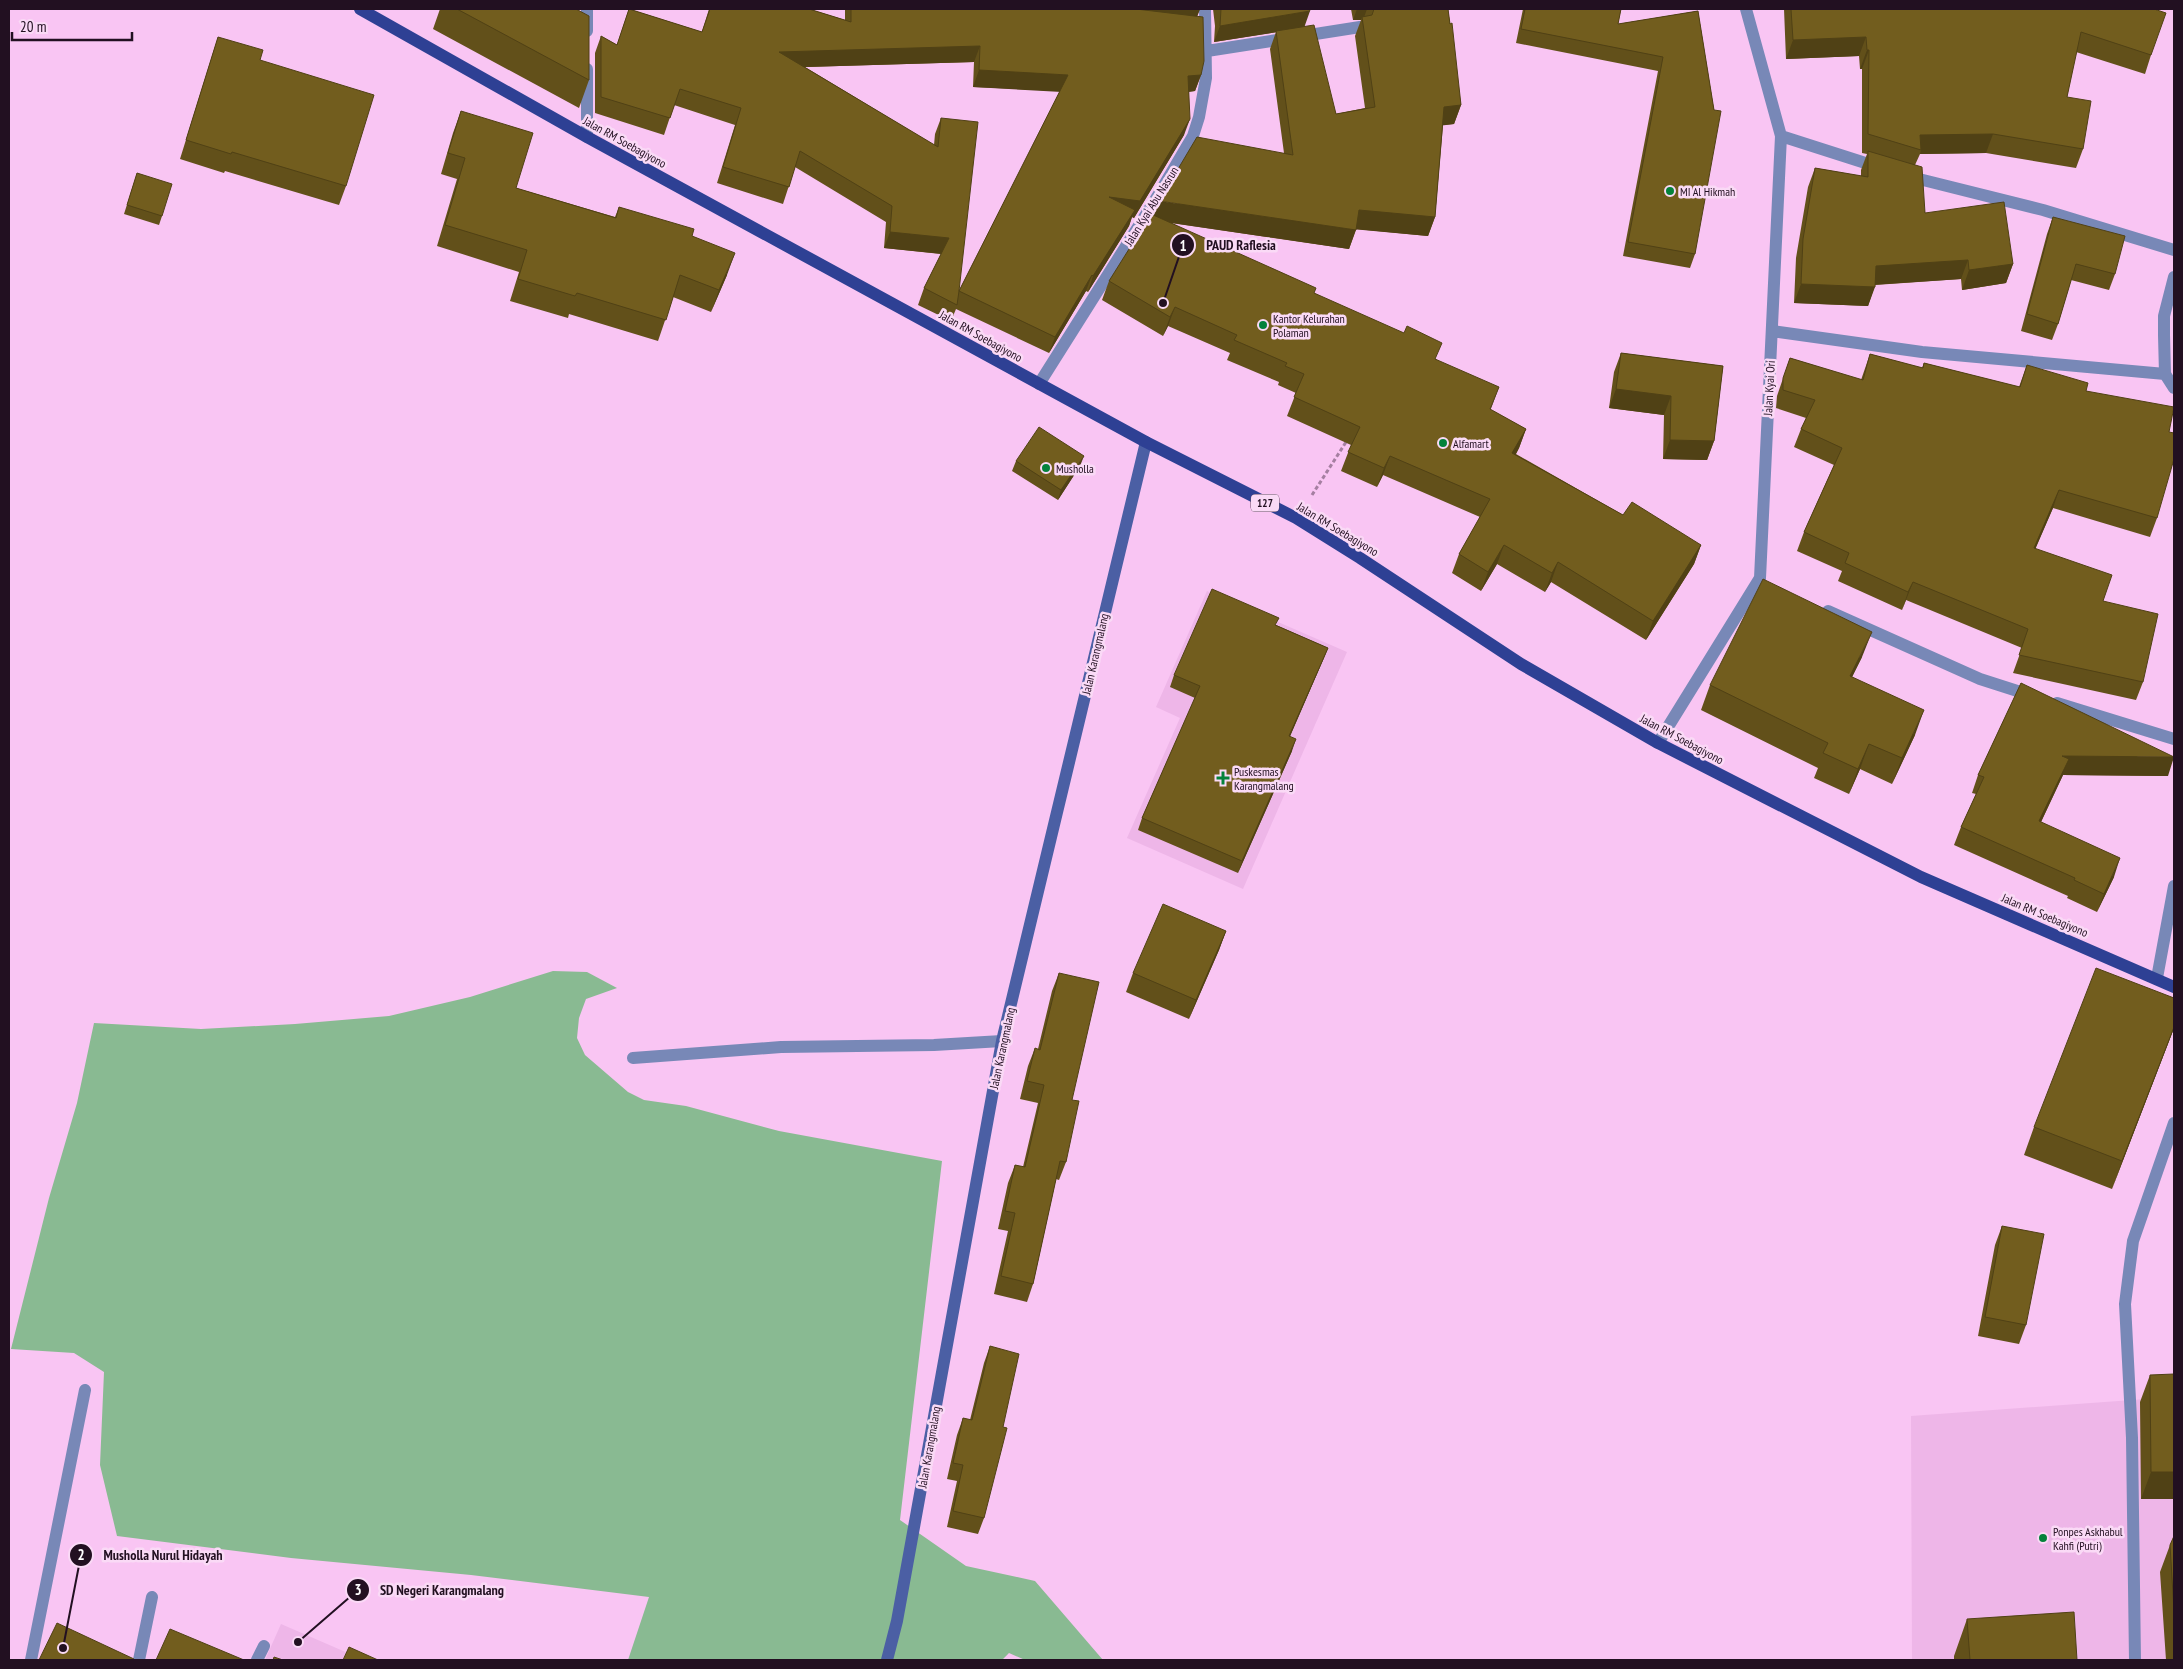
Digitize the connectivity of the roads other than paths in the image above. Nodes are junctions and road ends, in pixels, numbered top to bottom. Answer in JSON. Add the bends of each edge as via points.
{"nodes":[{"id":1,"x":360,"y":9,"type":"edge"},
{"id":2,"x":1205,"y":9,"type":"edge"},
{"id":3,"x":1746,"y":9,"type":"edge"},
{"id":4,"x":584,"y":10,"type":"edge"},
{"id":5,"x":1360,"y":28,"type":"edge"},
{"id":6,"x":587,"y":42,"type":"edge"},
{"id":7,"x":1207,"y":51,"type":"junction"},
{"id":8,"x":587,"y":61,"type":"edge"},
{"id":9,"x":1781,"y":136,"type":"junction"},
{"id":10,"x":588,"y":137,"type":"junction"},
{"id":11,"x":2174,"y":250,"type":"edge"},
{"id":12,"x":2174,"y":277,"type":"edge"},
{"id":13,"x":1772,"y":332,"type":"junction"},
{"id":14,"x":2165,"y":374,"type":"junction"},
{"id":15,"x":1039,"y":384,"type":"junction"},
{"id":16,"x":2174,"y":388,"type":"edge"},
{"id":17,"x":1146,"y":442,"type":"junction"},
{"id":18,"x":1818,"y":607,"type":"edge"},
{"id":19,"x":2174,"y":740,"type":"edge"},
{"id":20,"x":1658,"y":743,"type":"junction"},
{"id":21,"x":2174,"y":886,"type":"edge"},
{"id":22,"x":2157,"y":978,"type":"junction"},
{"id":23,"x":2174,"y":986,"type":"edge"},
{"id":24,"x":1002,"y":1041,"type":"junction"},
{"id":25,"x":633,"y":1058,"type":"dead end"},
{"id":26,"x":2174,"y":1124,"type":"edge"},
{"id":27,"x":86,"y":1390,"type":"dead end"},
{"id":28,"x":152,"y":1597,"type":"dead end"},
{"id":29,"x":264,"y":1646,"type":"dead end"},
{"id":30,"x":31,"y":1660,"type":"edge"},
{"id":31,"x":139,"y":1660,"type":"edge"},
{"id":32,"x":257,"y":1660,"type":"edge"},
{"id":33,"x":887,"y":1660,"type":"edge"},
{"id":34,"x":2135,"y":1660,"type":"edge"}],
"edges":[{"from":1,"to":10,"type":"main road","name":"Jalan RM Soebagiyono","number":"127"},
{"from":2,"to":7,"type":"street","name":"Jalan Kyai Abu Nasrun","via":[[1202,25]]},
{"from":3,"to":9,"type":"street","name":"Jalan Kyai Ori"},
{"from":4,"to":6,"type":"street"},
{"from":5,"to":7,"type":"street"},
{"from":7,"to":15,"type":"street","name":"Jalan Kyai Abu Nasrun","via":[[1203,98],[1193,136]]},
{"from":8,"to":10,"type":"street"},
{"from":9,"to":11,"type":"street","via":[[1915,178],[2043,210]]},
{"from":9,"to":13,"type":"street","name":"Jalan Kyai Ori"},
{"from":10,"to":15,"type":"main road","name":"Jalan RM Soebagiyono","number":"127"},
{"from":12,"to":14,"type":"street","via":[[2164,316]]},
{"from":13,"to":14,"type":"street","via":[[1922,352]]},
{"from":13,"to":20,"type":"street","name":"Jalan Kyai Ori","via":[[1765,580]]},
{"from":14,"to":16,"type":"street"},
{"from":15,"to":17,"type":"main road","name":"Jalan RM Soebagiyono","number":"127"},
{"from":17,"to":20,"type":"main road","name":"Jalan RM Soebagiyono","number":"127","via":[[1296,518],[1521,664]]},
{"from":17,"to":24,"type":"street","name":"Jalan Karangmalang"},
{"from":18,"to":19,"type":"street","via":[[1980,679]]},
{"from":20,"to":22,"type":"main road","name":"Jalan RM Soebagiyono","number":"127","via":[[1921,877]]},
{"from":21,"to":22,"type":"street"},
{"from":22,"to":23,"type":"main road","name":"Jalan RM Soebagiyono","number":"127"},
{"from":24,"to":25,"type":"street","via":[[781,1047]]},
{"from":24,"to":33,"type":"street","name":"Jalan Karangmalang","via":[[897,1621]]},
{"from":26,"to":34,"type":"street","via":[[2132,1241],[2125,1304],[2132,1438]]},
{"from":27,"to":30,"type":"street"},
{"from":28,"to":31,"type":"street"},
{"from":29,"to":32,"type":"street"}]}
